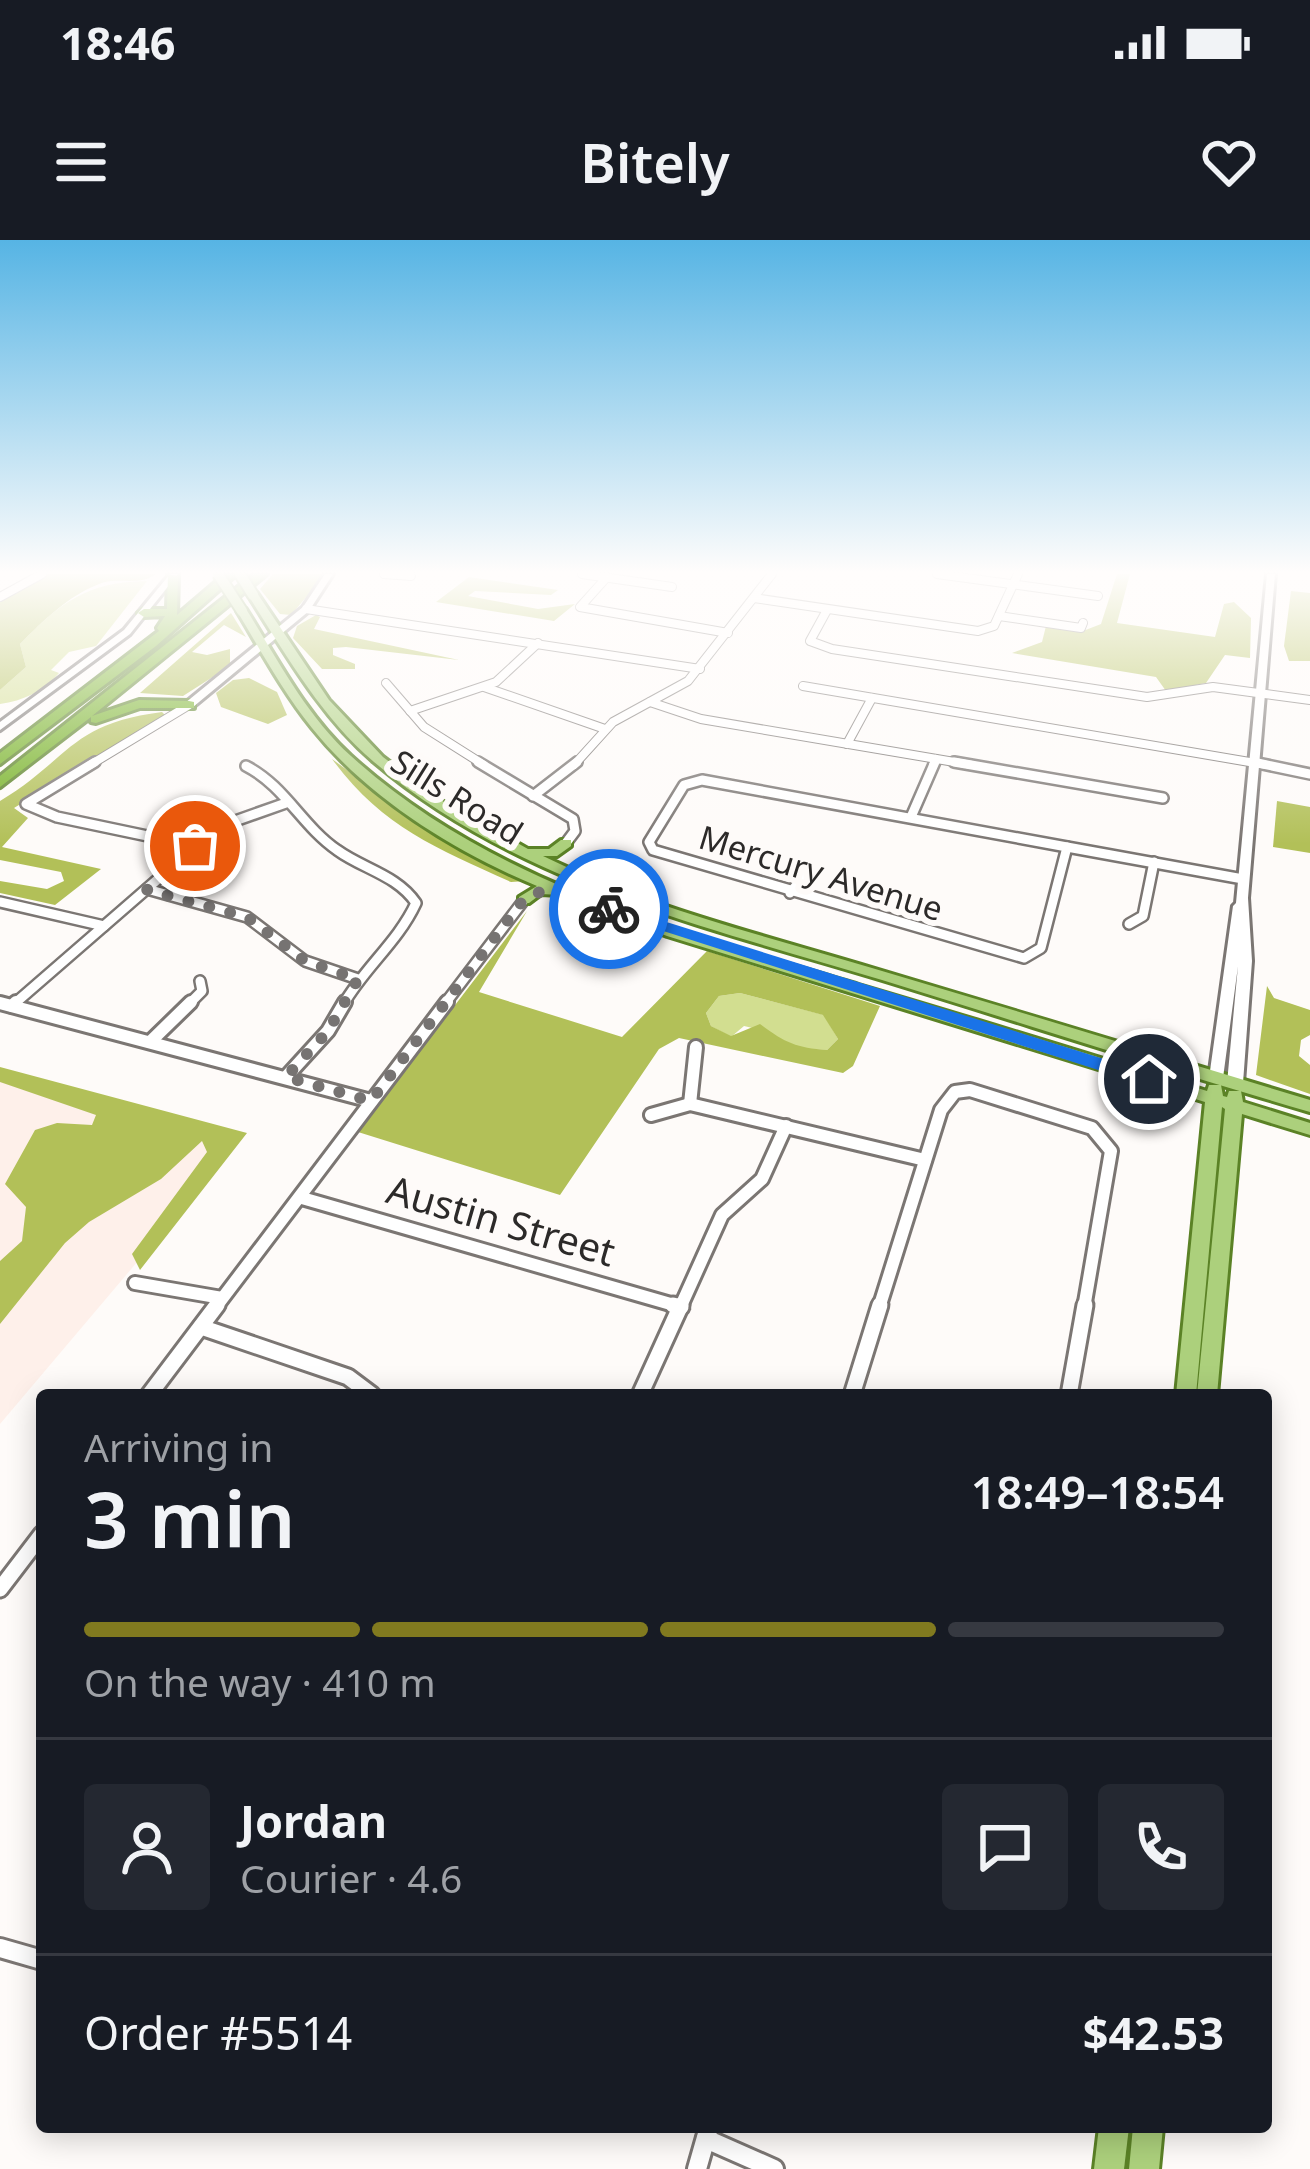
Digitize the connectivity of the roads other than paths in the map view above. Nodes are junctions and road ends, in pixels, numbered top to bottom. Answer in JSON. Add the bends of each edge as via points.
{"nodes":[{"id":1,"x":85,"y":664,"type":"edge"},
{"id":2,"x":125,"y":664,"type":"edge"},
{"id":3,"x":150,"y":664,"type":"edge"},
{"id":4,"x":241,"y":664,"type":"edge"},
{"id":5,"x":269,"y":664,"type":"edge"},
{"id":6,"x":274,"y":664,"type":"edge"},
{"id":7,"x":298,"y":664,"type":"edge"},
{"id":8,"x":513,"y":664,"type":"edge"},
{"id":9,"x":668,"y":664,"type":"edge"},
{"id":10,"x":704,"y":664,"type":"edge"},
{"id":11,"x":931,"y":664,"type":"edge"},
{"id":12,"x":1263,"y":664,"type":"edge"},
{"id":13,"x":700,"y":669,"type":"junction"},
{"id":14,"x":284,"y":679,"type":"junction"},
{"id":15,"x":386,"y":683,"type":"dead end"},
{"id":16,"x":803,"y":686,"type":"dead end"},
{"id":17,"x":484,"y":687,"type":"junction"},
{"id":18,"x":1261,"y":692,"type":"junction"},
{"id":19,"x":872,"y":698,"type":"junction"},
{"id":20,"x":1310,"y":700,"type":"edge"},
{"id":21,"x":650,"y":702,"type":"junction"},
{"id":22,"x":189,"y":705,"type":"junction"},
{"id":23,"x":410,"y":711,"type":"junction"},
{"id":24,"x":0,"y":727,"type":"edge"},
{"id":25,"x":605,"y":729,"type":"junction"},
{"id":26,"x":53,"y":743,"type":"junction"},
{"id":27,"x":847,"y":744,"type":"junction"},
{"id":28,"x":936,"y":759,"type":"junction"},
{"id":29,"x":0,"y":760,"type":"edge"},
{"id":30,"x":1254,"y":764,"type":"junction"},
{"id":31,"x":246,"y":766,"type":"dead end"},
{"id":32,"x":1310,"y":773,"type":"edge"},
{"id":33,"x":0,"y":783,"type":"edge"},
{"id":34,"x":533,"y":796,"type":"junction"},
{"id":35,"x":1163,"y":798,"type":"dead end"},
{"id":36,"x":286,"y":802,"type":"junction"},
{"id":37,"x":911,"y":818,"type":"junction"},
{"id":38,"x":466,"y":820,"type":"junction"},
{"id":39,"x":463,"y":841,"type":"junction"},
{"id":40,"x":566,"y":843,"type":"junction"},
{"id":41,"x":1066,"y":845,"type":"junction"},
{"id":42,"x":195,"y":846,"type":"junction"},
{"id":43,"x":1154,"y":862,"type":"junction"},
{"id":44,"x":810,"y":868,"type":"dead end"},
{"id":45,"x":1244,"y":879,"type":"junction"},
{"id":46,"x":600,"y":885,"type":"junction"},
{"id":47,"x":147,"y":890,"type":"junction"},
{"id":48,"x":790,"y":893,"type":"junction"},
{"id":49,"x":524,"y":899,"type":"junction"},
{"id":50,"x":0,"y":902,"type":"edge"},
{"id":51,"x":602,"y":906,"type":"junction"},
{"id":52,"x":1129,"y":924,"type":"dead end"},
{"id":53,"x":104,"y":926,"type":"junction"},
{"id":54,"x":358,"y":979,"type":"junction"},
{"id":55,"x":200,"y":981,"type":"dead end"},
{"id":56,"x":6,"y":1004,"type":"edge"},
{"id":57,"x":151,"y":1041,"type":"junction"},
{"id":58,"x":696,"y":1047,"type":"dead end"},
{"id":59,"x":286,"y":1077,"type":"junction"},
{"id":60,"x":1225,"y":1091,"type":"junction"},
{"id":61,"x":371,"y":1101,"type":"junction"},
{"id":62,"x":691,"y":1104,"type":"junction"},
{"id":63,"x":1310,"y":1106,"type":"edge"},
{"id":64,"x":651,"y":1115,"type":"dead end"},
{"id":65,"x":1310,"y":1116,"type":"edge"},
{"id":66,"x":786,"y":1126,"type":"junction"},
{"id":67,"x":1310,"y":1129,"type":"edge"},
{"id":68,"x":925,"y":1160,"type":"junction"},
{"id":69,"x":302,"y":1198,"type":"junction"},
{"id":70,"x":136,"y":1283,"type":"dead end"},
{"id":71,"x":222,"y":1298,"type":"junction"},
{"id":72,"x":681,"y":1307,"type":"junction"},
{"id":73,"x":200,"y":1327,"type":"junction"},
{"id":74,"x":153,"y":1389,"type":"edge"},
{"id":75,"x":362,"y":1389,"type":"edge"},
{"id":76,"x":643,"y":1389,"type":"edge"},
{"id":77,"x":854,"y":1389,"type":"edge"},
{"id":78,"x":1070,"y":1389,"type":"edge"},
{"id":79,"x":1187,"y":1389,"type":"edge"},
{"id":80,"x":1207,"y":1389,"type":"edge"},
{"id":81,"x":36,"y":1542,"type":"edge"},
{"id":82,"x":0,"y":1589,"type":"edge"},
{"id":83,"x":0,"y":1948,"type":"edge"},
{"id":84,"x":36,"y":1958,"type":"edge"},
{"id":85,"x":707,"y":2133,"type":"edge"},
{"id":86,"x":1113,"y":2133,"type":"edge"},
{"id":87,"x":1147,"y":2133,"type":"edge"},
{"id":88,"x":697,"y":2169,"type":"edge"},
{"id":89,"x":774,"y":2169,"type":"edge"},
{"id":90,"x":1109,"y":2169,"type":"edge"},
{"id":91,"x":1144,"y":2169,"type":"edge"}],
"edges":[{"from":1,"to":24,"type":"main road"},
{"from":2,"to":29,"type":"highway"},
{"from":3,"to":26,"type":"highway"},
{"from":4,"to":22,"type":"main road"},
{"from":5,"to":14,"type":"main road"},
{"from":6,"to":14,"type":"main road","name":"Sills Road"},
{"from":7,"to":38,"type":"main road","name":"Sills Road","via":[[358,740]]},
{"from":8,"to":17,"type":"street"},
{"from":9,"to":13,"type":"street"},
{"from":10,"to":13,"type":"street"},
{"from":11,"to":18,"type":"street","via":[[1148,697],[1213,687]]},
{"from":12,"to":18,"type":"main road"},
{"from":13,"to":21,"type":"street"},
{"from":14,"to":39,"type":"main road","name":"Sills Road","via":[[347,759]]},
{"from":15,"to":23,"type":"street"},
{"from":16,"to":19,"type":"street"},
{"from":17,"to":23,"type":"street"},
{"from":17,"to":25,"type":"street"},
{"from":18,"to":20,"type":"street"},
{"from":18,"to":30,"type":"main road"},
{"from":19,"to":27,"type":"street"},
{"from":19,"to":30,"type":"street"},
{"from":21,"to":25,"type":"street"},
{"from":21,"to":27,"type":"street"},
{"from":22,"to":26,"type":"highway","via":[[123,708]]},
{"from":22,"to":42,"type":"street","via":[[27,802],[44,813]]},
{"from":23,"to":34,"type":"street"},
{"from":25,"to":34,"type":"street","via":[[568,772]]},
{"from":26,"to":33,"type":"highway"},
{"from":27,"to":28,"type":"street"},
{"from":28,"to":35,"type":"street"},
{"from":28,"to":37,"type":"street"},
{"from":30,"to":32,"type":"street"},
{"from":30,"to":45,"type":"main road"},
{"from":31,"to":36,"type":"street","via":[[265,773]]},
{"from":34,"to":40,"type":"street","via":[[573,819]]},
{"from":36,"to":42,"type":"street","via":[[237,817]]},
{"from":36,"to":54,"type":"street","via":[[333,848],[416,904]]},
{"from":37,"to":41,"type":"street","name":"Mercury Avenue"},
{"from":37,"to":48,"type":"street","name":"Mercury Avenue","via":[[702,780],[684,785],[651,832],[653,850]]},
{"from":38,"to":40,"type":"main road","via":[[540,854]]},
{"from":38,"to":46,"type":"main road","name":"Sills Road"},
{"from":39,"to":49,"type":"main road","via":[[530,881]]},
{"from":39,"to":51,"type":"main road","name":"Sills Road"},
{"from":40,"to":46,"type":"main road","via":[[559,861]]},
{"from":41,"to":43,"type":"street","name":"Mercury Avenue"},
{"from":41,"to":48,"type":"street","name":"Mercury Avenue","via":[[1041,948],[1024,958]]},
{"from":42,"to":47,"type":"street"},
{"from":43,"to":45,"type":"street","name":"Mercury Avenue"},
{"from":43,"to":52,"type":"street","via":[[1143,916]]},
{"from":44,"to":48,"type":"street"},
{"from":45,"to":60,"type":"main road","via":[[1244,961]]},
{"from":46,"to":60,"type":"main road","name":"Sills Road"},
{"from":47,"to":53,"type":"street"},
{"from":47,"to":54,"type":"street","via":[[247,917],[305,961]]},
{"from":49,"to":51,"type":"main road","via":[[547,889]]},
{"from":49,"to":61,"type":"street"},
{"from":50,"to":53,"type":"street"},
{"from":51,"to":60,"type":"main road","name":"Sills Road","via":[[1018,1038]]},
{"from":53,"to":56,"type":"street"},
{"from":54,"to":59,"type":"street","via":[[328,1031]]},
{"from":55,"to":57,"type":"street","via":[[202,991]]},
{"from":56,"to":57,"type":"street"},
{"from":57,"to":59,"type":"street"},
{"from":58,"to":62,"type":"street"},
{"from":59,"to":61,"type":"street"},
{"from":60,"to":63,"type":"main road"},
{"from":60,"to":65,"type":"main road"},
{"from":60,"to":67,"type":"main road"},
{"from":60,"to":79,"type":"main road"},
{"from":60,"to":80,"type":"main road"},
{"from":61,"to":69,"type":"street"},
{"from":62,"to":64,"type":"street"},
{"from":62,"to":66,"type":"street"},
{"from":66,"to":68,"type":"street"},
{"from":66,"to":72,"type":"street","via":[[762,1179],[722,1214]]},
{"from":68,"to":77,"type":"street"},
{"from":68,"to":78,"type":"street","via":[[940,1110],[955,1093],[985,1094],[1092,1128],[1111,1151]]},
{"from":69,"to":71,"type":"street"},
{"from":69,"to":72,"type":"street","name":"Austin Street"},
{"from":70,"to":71,"type":"street"},
{"from":71,"to":73,"type":"street"},
{"from":72,"to":76,"type":"street"},
{"from":73,"to":74,"type":"street"},
{"from":73,"to":75,"type":"street","via":[[348,1377]]},
{"from":81,"to":82,"type":"street"},
{"from":83,"to":84,"type":"street"},
{"from":85,"to":88,"type":"street"},
{"from":85,"to":89,"type":"street"},
{"from":86,"to":90,"type":"main road"},
{"from":87,"to":91,"type":"main road"}]}
